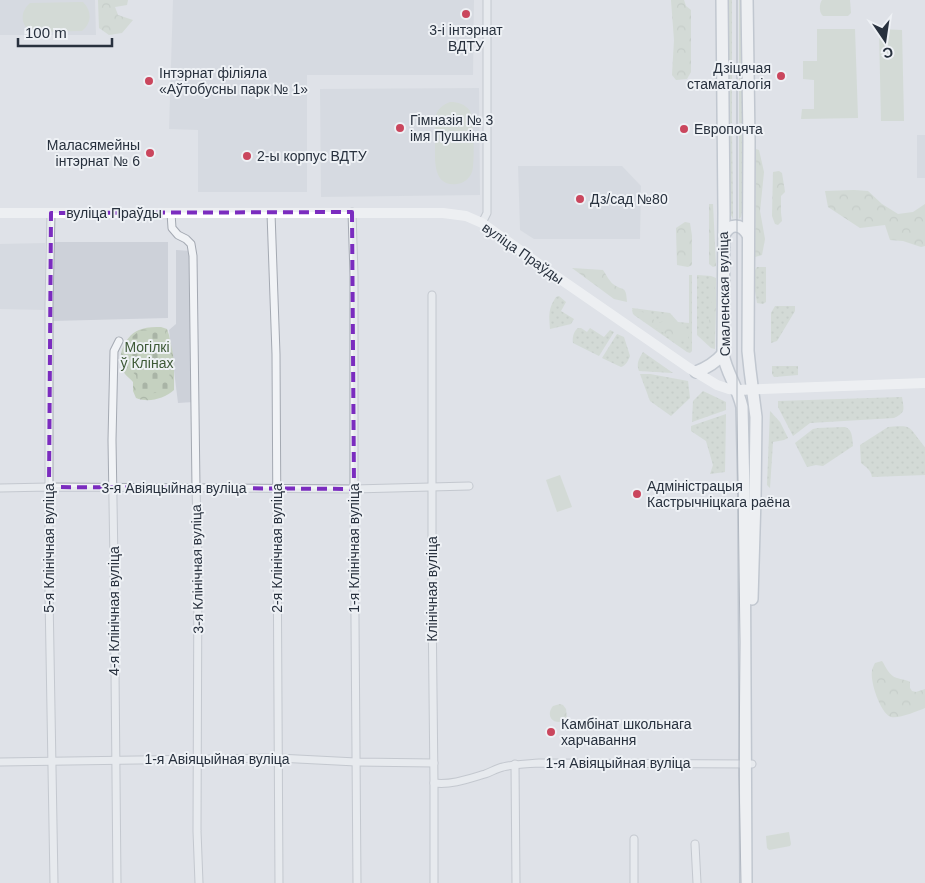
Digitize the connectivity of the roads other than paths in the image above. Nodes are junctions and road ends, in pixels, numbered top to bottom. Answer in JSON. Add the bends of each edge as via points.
{"nodes":[{"id":1,"x":487,"y":0,"type":"edge"},
{"id":2,"x":722,"y":0,"type":"edge"},
{"id":3,"x":747,"y":0,"type":"edge"},
{"id":4,"x":352,"y":212,"type":"junction"},
{"id":5,"x":0,"y":213,"type":"edge"},
{"id":6,"x":51,"y":213,"type":"junction"},
{"id":7,"x":170,"y":213,"type":"junction"},
{"id":8,"x":271,"y":213,"type":"junction"},
{"id":9,"x":724,"y":213,"type":"junction"},
{"id":10,"x":748,"y":214,"type":"junction"},
{"id":11,"x":482,"y":223,"type":"junction"},
{"id":12,"x":724,"y":235,"type":"junction"},
{"id":13,"x":748,"y":235,"type":"junction"},
{"id":14,"x":432,"y":295,"type":"dead end"},
{"id":15,"x":119,"y":341,"type":"dead end"},
{"id":16,"x":723,"y":354,"type":"junction"},
{"id":17,"x":696,"y":372,"type":"junction"},
{"id":18,"x":925,"y":383,"type":"edge"},
{"id":19,"x":752,"y":389,"type":"junction"},
{"id":20,"x":737,"y":390,"type":"junction"},
{"id":21,"x":432,"y":486,"type":"junction"},
{"id":22,"x":469,"y":486,"type":"dead end"},
{"id":23,"x":50,"y":487,"type":"junction"},
{"id":24,"x":0,"y":488,"type":"edge"},
{"id":25,"x":112,"y":488,"type":"junction"},
{"id":26,"x":196,"y":488,"type":"junction"},
{"id":27,"x":277,"y":488,"type":"junction"},
{"id":28,"x":354,"y":489,"type":"junction"},
{"id":29,"x":278,"y":758,"type":"junction"},
{"id":30,"x":52,"y":760,"type":"junction"},
{"id":31,"x":116,"y":760,"type":"junction"},
{"id":32,"x":198,"y":760,"type":"junction"},
{"id":33,"x":0,"y":762,"type":"edge"},
{"id":34,"x":356,"y":762,"type":"junction"},
{"id":35,"x":434,"y":763,"type":"junction"},
{"id":36,"x":515,"y":764,"type":"junction"},
{"id":37,"x":748,"y":764,"type":"junction"},
{"id":38,"x":434,"y":783,"type":"junction"},
{"id":39,"x":634,"y":838,"type":"dead end"},
{"id":40,"x":695,"y":844,"type":"dead end"},
{"id":41,"x":54,"y":883,"type":"edge"},
{"id":42,"x":117,"y":883,"type":"edge"},
{"id":43,"x":199,"y":883,"type":"edge"},
{"id":44,"x":279,"y":883,"type":"edge"},
{"id":45,"x":357,"y":883,"type":"edge"},
{"id":46,"x":434,"y":883,"type":"edge"},
{"id":47,"x":516,"y":883,"type":"edge"},
{"id":48,"x":634,"y":883,"type":"edge"},
{"id":49,"x":697,"y":883,"type":"edge"},
{"id":50,"x":746,"y":883,"type":"edge"},
{"id":51,"x":754,"y":883,"type":"edge"}],
"edges":[{"from":1,"to":11,"type":"street","via":[[487,213]]},
{"from":2,"to":9,"type":"main road","name":"Смаленская вуліца"},
{"from":3,"to":10,"type":"main road","name":"Смаленская вуліца"},
{"from":4,"to":8,"type":"main road","name":"вуліца Праўды"},
{"from":4,"to":11,"type":"main road","name":"вуліца Праўды","via":[[443,213],[466,216]]},
{"from":4,"to":28,"type":"street","name":"1-я Клінічная вуліца"},
{"from":5,"to":6,"type":"main road","name":"вуліца Праўды"},
{"from":6,"to":7,"type":"main road","name":"вуліца Праўды"},
{"from":6,"to":23,"type":"street","name":"5-я Клінічная вуліца","via":[[48,305]]},
{"from":7,"to":8,"type":"main road","name":"вуліца Праўды"},
{"from":7,"to":26,"type":"street","name":"3-я Клінічная вуліца","via":[[172,228],[192,244],[194,256]]},
{"from":8,"to":27,"type":"street","name":"2-я Клінічная вуліца"},
{"from":9,"to":10,"type":"main road","via":[[736,222]]},
{"from":9,"to":12,"type":"main road","name":"Смаленская вуліца"},
{"from":10,"to":13,"type":"main road","name":"Смаленская вуліца"},
{"from":11,"to":17,"type":"main road","name":"вуліца Праўды"},
{"from":12,"to":13,"type":"main road","via":[[736,226]]},
{"from":12,"to":16,"type":"main road","name":"Смаленская вуліца"},
{"from":13,"to":19,"type":"main road","name":"Смаленская вуліца","via":[[748,351]]},
{"from":14,"to":21,"type":"street","name":"Клінічная вуліца"},
{"from":15,"to":25,"type":"street","name":"4-я Клінічная вуліца","via":[[114,351]]},
{"from":16,"to":17,"type":"main road","via":[[709,367]]},
{"from":16,"to":20,"type":"main road","name":"Смаленская вуліца"},
{"from":17,"to":20,"type":"main road","name":"вуліца Праўды","via":[[722,387]]},
{"from":18,"to":19,"type":"main road","name":"вуліца Праўды"},
{"from":19,"to":20,"type":"main road","name":"вуліца Праўды"},
{"from":19,"to":37,"type":"main road","name":"Смаленская вуліца","via":[[756,458]]},
{"from":20,"to":37,"type":"main road","name":"Смаленская вуліца","via":[[742,407]]},
{"from":21,"to":22,"type":"street","name":"3-я Авіяцыйная вуліца"},
{"from":21,"to":28,"type":"street","name":"3-я Авіяцыйная вуліца"},
{"from":21,"to":35,"type":"street","name":"Клінічная вуліца"},
{"from":23,"to":24,"type":"street","name":"3-я Авіяцыйная вуліца"},
{"from":23,"to":25,"type":"street","name":"3-я Авіяцыйная вуліца"},
{"from":23,"to":30,"type":"street","name":"5-я Клінічная вуліца"},
{"from":25,"to":26,"type":"street","name":"3-я Авіяцыйная вуліца"},
{"from":25,"to":31,"type":"street","name":"4-я Клінічная вуліца"},
{"from":26,"to":27,"type":"street","name":"3-я Авіяцыйная вуліца"},
{"from":26,"to":32,"type":"street","name":"3-я Клінічная вуліца"},
{"from":27,"to":28,"type":"street","name":"3-я Авіяцыйная вуліца"},
{"from":27,"to":29,"type":"street","name":"2-я Клінічная вуліца"},
{"from":28,"to":34,"type":"street","name":"1-я Клінічная вуліца"},
{"from":29,"to":32,"type":"street","name":"1-я Авіяцыйная вуліца"},
{"from":29,"to":34,"type":"street","name":"1-я Авіяцыйная вуліца"},
{"from":29,"to":44,"type":"street","name":"2-я Клінічная вуліца"},
{"from":30,"to":31,"type":"street","name":"1-я Авіяцыйная вуліца"},
{"from":30,"to":33,"type":"street","name":"1-я Авіяцыйная вуліца"},
{"from":30,"to":41,"type":"street","name":"5-я Клінічная вуліца"},
{"from":31,"to":32,"type":"street","name":"1-я Авіяцыйная вуліца"},
{"from":31,"to":42,"type":"street","name":"4-я Клінічная вуліца"},
{"from":32,"to":43,"type":"street","name":"3-я Клінічная вуліца"},
{"from":34,"to":35,"type":"street","name":"1-я Авіяцыйная вуліца"},
{"from":34,"to":45,"type":"street","name":"1-я Клінічная вуліца"},
{"from":35,"to":38,"type":"street","name":"Клінічная вуліца"},
{"from":36,"to":37,"type":"street","name":"1-я Авіяцыйная вуліца"},
{"from":36,"to":38,"type":"street","name":"1-я Авіяцыйная вуліца","via":[[452,783]]},
{"from":36,"to":47,"type":"street"},
{"from":37,"to":50,"type":"main road","name":"Смаленская вуліца"},
{"from":37,"to":51,"type":"main road","name":"Смаленская вуліца"},
{"from":38,"to":46,"type":"street","name":"Клінічная вуліца"},
{"from":39,"to":48,"type":"street"},
{"from":40,"to":49,"type":"street"}]}
